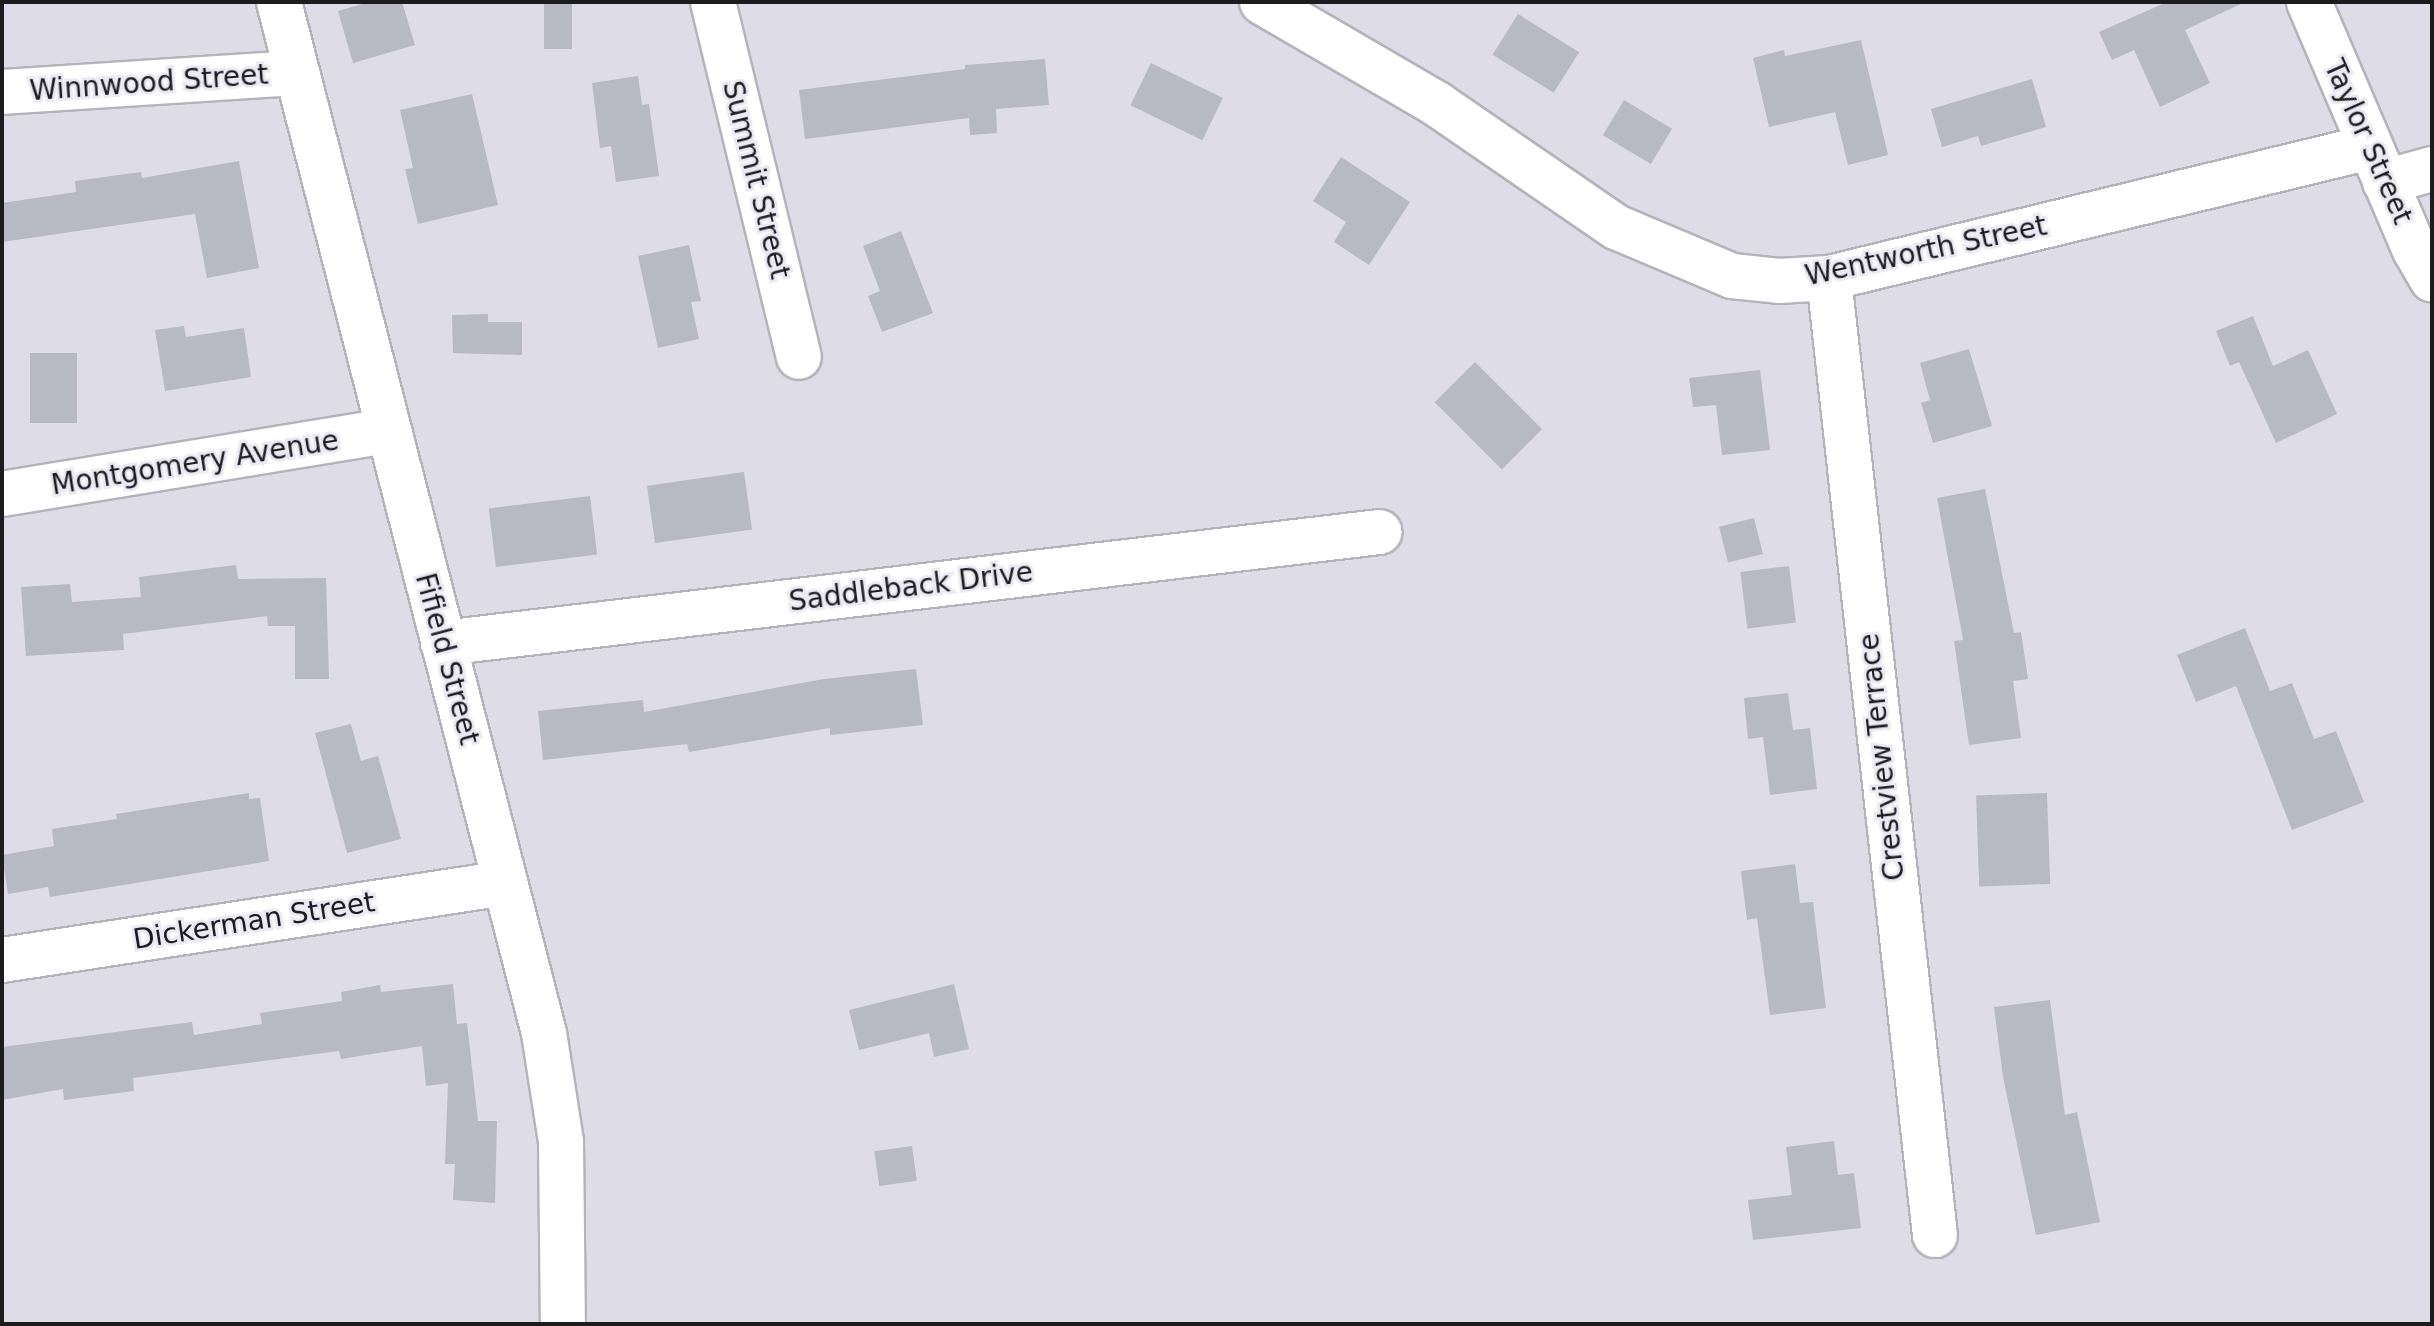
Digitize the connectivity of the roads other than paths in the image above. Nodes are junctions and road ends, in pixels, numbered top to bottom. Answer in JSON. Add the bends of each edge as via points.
{"nodes":[{"id":1,"x":279,"y":2,"type":"edge"},
{"id":2,"x":713,"y":2,"type":"edge"},
{"id":3,"x":1262,"y":2,"type":"edge"},
{"id":4,"x":2309,"y":2,"type":"edge"},
{"id":5,"x":296,"y":73,"type":"junction"},
{"id":6,"x":2,"y":92,"type":"edge"},
{"id":7,"x":2377,"y":165,"type":"junction"},
{"id":8,"x":2432,"y":169,"type":"edge"},
{"id":9,"x":1829,"y":278,"type":"junction"},
{"id":10,"x":2432,"y":280,"type":"edge"},
{"id":11,"x":799,"y":357,"type":"dead end"},
{"id":12,"x":388,"y":431,"type":"junction"},
{"id":13,"x":2,"y":494,"type":"edge"},
{"id":14,"x":1379,"y":532,"type":"dead end"},
{"id":15,"x":443,"y":643,"type":"junction"},
{"id":16,"x":505,"y":883,"type":"junction"},
{"id":17,"x":2,"y":960,"type":"edge"},
{"id":18,"x":1935,"y":1235,"type":"dead end"},
{"id":19,"x":563,"y":1324,"type":"edge"}],
"edges":[{"from":1,"to":5,"type":"street","name":"Fifield Street"},
{"from":2,"to":11,"type":"street","name":"Summit Street"},
{"from":3,"to":9,"type":"street","name":"Wentworth Street","via":[[1437,104],[1616,227],[1732,276],[1779,281]]},
{"from":4,"to":7,"type":"street","name":"Taylor Street"},
{"from":5,"to":6,"type":"street","name":"Winnwood Street"},
{"from":5,"to":12,"type":"street","name":"Fifield Street"},
{"from":7,"to":8,"type":"street","name":"Wentworth Street"},
{"from":7,"to":9,"type":"street","name":"Wentworth Street"},
{"from":7,"to":10,"type":"street","name":"Taylor Street"},
{"from":9,"to":18,"type":"street","name":"Crestview Terrace"},
{"from":12,"to":13,"type":"street","name":"Montgomery Avenue"},
{"from":12,"to":15,"type":"street","name":"Fifield Street"},
{"from":14,"to":15,"type":"street","name":"Saddleback Drive"},
{"from":15,"to":16,"type":"street","name":"Fifield Street"},
{"from":16,"to":17,"type":"street","name":"Dickerman Street"},
{"from":16,"to":19,"type":"street","name":"Fifield Street","via":[[544,1033],[557,1107]]}]}
